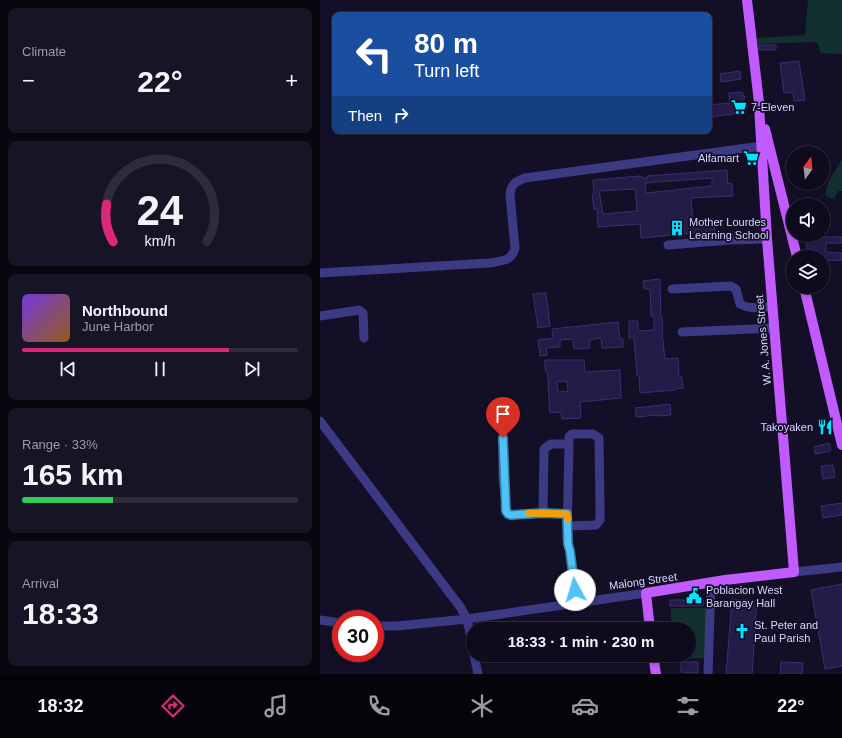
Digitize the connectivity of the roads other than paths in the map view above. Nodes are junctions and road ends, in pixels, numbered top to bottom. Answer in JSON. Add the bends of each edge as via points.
{"nodes":[{"id":1,"x":747,"y":0,"type":"edge"},
{"id":2,"x":759,"y":106,"type":"junction"},
{"id":3,"x":762,"y":146,"type":"junction"},
{"id":4,"x":767,"y":239,"type":"junction"},
{"id":5,"x":668,"y":245,"type":"dead end"},
{"id":6,"x":795,"y":250,"type":"edge"},
{"id":7,"x":320,"y":273,"type":"edge"},
{"id":8,"x":672,"y":289,"type":"dead end"},
{"id":9,"x":806,"y":294,"type":"edge"},
{"id":10,"x":772,"y":306,"type":"junction"},
{"id":11,"x":320,"y":316,"type":"edge"},
{"id":12,"x":774,"y":328,"type":"junction"},
{"id":13,"x":682,"y":332,"type":"dead end"},
{"id":14,"x":364,"y":338,"type":"dead end"},
{"id":15,"x":320,"y":421,"type":"edge"},
{"id":16,"x":503,"y":438,"type":"dead end"},
{"id":17,"x":569,"y":444,"type":"junction"},
{"id":18,"x":842,"y":445,"type":"edge"},
{"id":19,"x":543,"y":513,"type":"junction"},
{"id":20,"x":567,"y":514,"type":"junction"},
{"id":21,"x":568,"y":526,"type":"junction"},
{"id":22,"x":842,"y":566,"type":"edge"},
{"id":23,"x":794,"y":572,"type":"junction"},
{"id":24,"x":711,"y":583,"type":"junction"},
{"id":25,"x":646,"y":593,"type":"junction"},
{"id":26,"x":576,"y":602,"type":"junction"},
{"id":27,"x":467,"y":619,"type":"junction"},
{"id":28,"x":320,"y":620,"type":"edge"},
{"id":29,"x":332,"y":622,"type":"edge"},
{"id":30,"x":468,"y":622,"type":"edge"},
{"id":31,"x":649,"y":622,"type":"edge"},
{"id":32,"x":384,"y":626,"type":"edge"},
{"id":33,"x":475,"y":662,"type":"edge"},
{"id":34,"x":654,"y":662,"type":"edge"},
{"id":35,"x":478,"y":674,"type":"edge"},
{"id":36,"x":656,"y":674,"type":"edge"},
{"id":37,"x":708,"y":674,"type":"edge"}],
"edges":[{"from":1,"to":2,"type":"main road"},
{"from":2,"to":3,"type":"main road","name":"W. A. Jones Street"},
{"from":2,"to":6,"type":"main road"},
{"from":3,"to":4,"type":"main road","name":"W. A. Jones Street"},
{"from":3,"to":7,"type":"street","via":[[598,167],[525,178],[515,182],[511,186],[510,195],[515,248],[513,256],[505,261]]},
{"from":4,"to":5,"type":"street"},
{"from":4,"to":10,"type":"main road","name":"W. A. Jones Street"},
{"from":8,"to":10,"type":"street","via":[[731,286],[736,289],[743,306]]},
{"from":9,"to":18,"type":"main road"},
{"from":10,"to":12,"type":"main road","name":"W. A. Jones Street"},
{"from":11,"to":14,"type":"street","via":[[359,310],[363,313]]},
{"from":12,"to":13,"type":"street"},
{"from":12,"to":23,"type":"main road","name":"W. A. Jones Street"},
{"from":15,"to":27,"type":"street","via":[[429,564]]},
{"from":16,"to":19,"type":"street","via":[[507,513]]},
{"from":17,"to":19,"type":"street","via":[[551,444],[544,449]]},
{"from":17,"to":20,"type":"street"},
{"from":17,"to":21,"type":"street","via":[[569,437],[572,434],[593,434],[599,438],[600,520],[596,525]]},
{"from":19,"to":20,"type":"street"},
{"from":20,"to":21,"type":"street"},
{"from":21,"to":26,"type":"street"},
{"from":22,"to":23,"type":"street","name":"Malong Street"},
{"from":23,"to":24,"type":"main road","name":"Malong Street"},
{"from":24,"to":25,"type":"main road","name":"Malong Street"},
{"from":24,"to":37,"type":"street"},
{"from":25,"to":26,"type":"street","name":"Malong Street"},
{"from":25,"to":31,"type":"main road"},
{"from":26,"to":27,"type":"street","name":"Malong Street"},
{"from":27,"to":30,"type":"street"},
{"from":27,"to":32,"type":"street","name":"Malong Street"},
{"from":28,"to":29,"type":"street"},
{"from":33,"to":35,"type":"street"},
{"from":34,"to":36,"type":"main road"}]}
